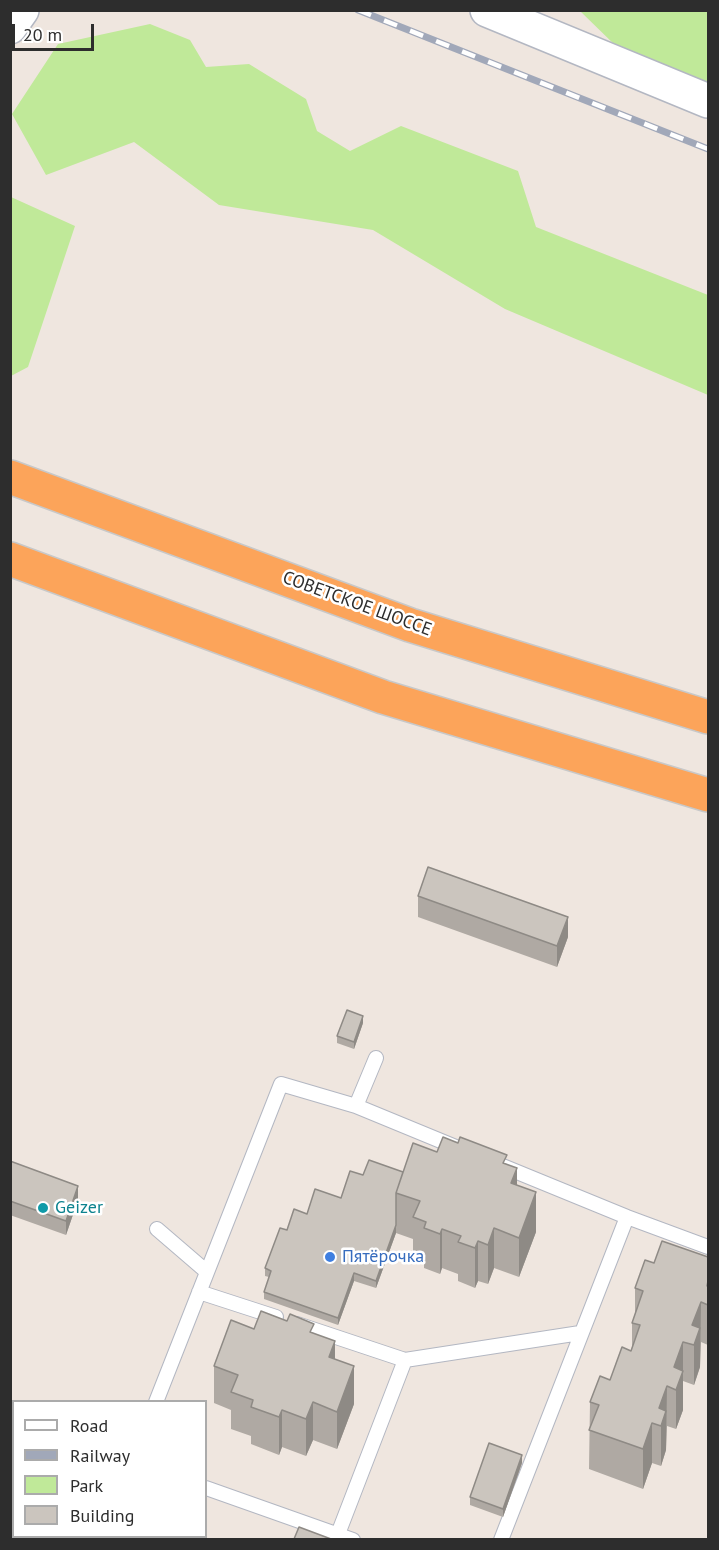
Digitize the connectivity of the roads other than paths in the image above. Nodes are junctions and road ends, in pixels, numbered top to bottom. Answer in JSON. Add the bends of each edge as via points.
{"nodes":[{"id":1,"x":21,"y":10,"type":"edge"},
{"id":2,"x":487,"y":10,"type":"edge"},
{"id":3,"x":10,"y":27,"type":"edge"},
{"id":4,"x":708,"y":101,"type":"edge"},
{"id":5,"x":10,"y":477,"type":"edge"},
{"id":6,"x":10,"y":559,"type":"edge"},
{"id":7,"x":708,"y":717,"type":"edge"},
{"id":8,"x":708,"y":795,"type":"edge"},
{"id":9,"x":376,"y":1058,"type":"dead end"},
{"id":10,"x":356,"y":1106,"type":"junction"},
{"id":11,"x":471,"y":1153,"type":"edge"},
{"id":12,"x":492,"y":1162,"type":"edge"},
{"id":13,"x":627,"y":1217,"type":"junction"},
{"id":14,"x":157,"y":1229,"type":"dead end"},
{"id":15,"x":708,"y":1247,"type":"edge"},
{"id":16,"x":207,"y":1272,"type":"junction"},
{"id":17,"x":199,"y":1292,"type":"junction"},
{"id":18,"x":580,"y":1333,"type":"junction"},
{"id":19,"x":405,"y":1360,"type":"junction"},
{"id":20,"x":156,"y":1400,"type":"edge"},
{"id":21,"x":207,"y":1488,"type":"edge"},
{"id":22,"x":338,"y":1534,"type":"junction"},
{"id":23,"x":353,"y":1539,"type":"edge"},
{"id":24,"x":501,"y":1539,"type":"edge"}],
"edges":[{"from":1,"to":3,"type":"street"},
{"from":2,"to":4,"type":"street"},
{"from":5,"to":7,"type":"highway","name":"СОВЕТСКОЕ ШОССЕ","via":[[410,625]]},
{"from":6,"to":8,"type":"highway","via":[[383,697]]},
{"from":9,"to":10,"type":"lane"},
{"from":10,"to":11,"type":"lane"},
{"from":10,"to":16,"type":"lane","via":[[281,1084]]},
{"from":12,"to":13,"type":"lane"},
{"from":13,"to":15,"type":"lane"},
{"from":13,"to":18,"type":"lane"},
{"from":14,"to":16,"type":"lane"},
{"from":16,"to":17,"type":"lane"},
{"from":17,"to":19,"type":"lane"},
{"from":17,"to":20,"type":"lane"},
{"from":18,"to":19,"type":"lane"},
{"from":18,"to":24,"type":"lane"},
{"from":19,"to":22,"type":"lane"},
{"from":21,"to":22,"type":"lane"},
{"from":22,"to":23,"type":"lane"}]}
